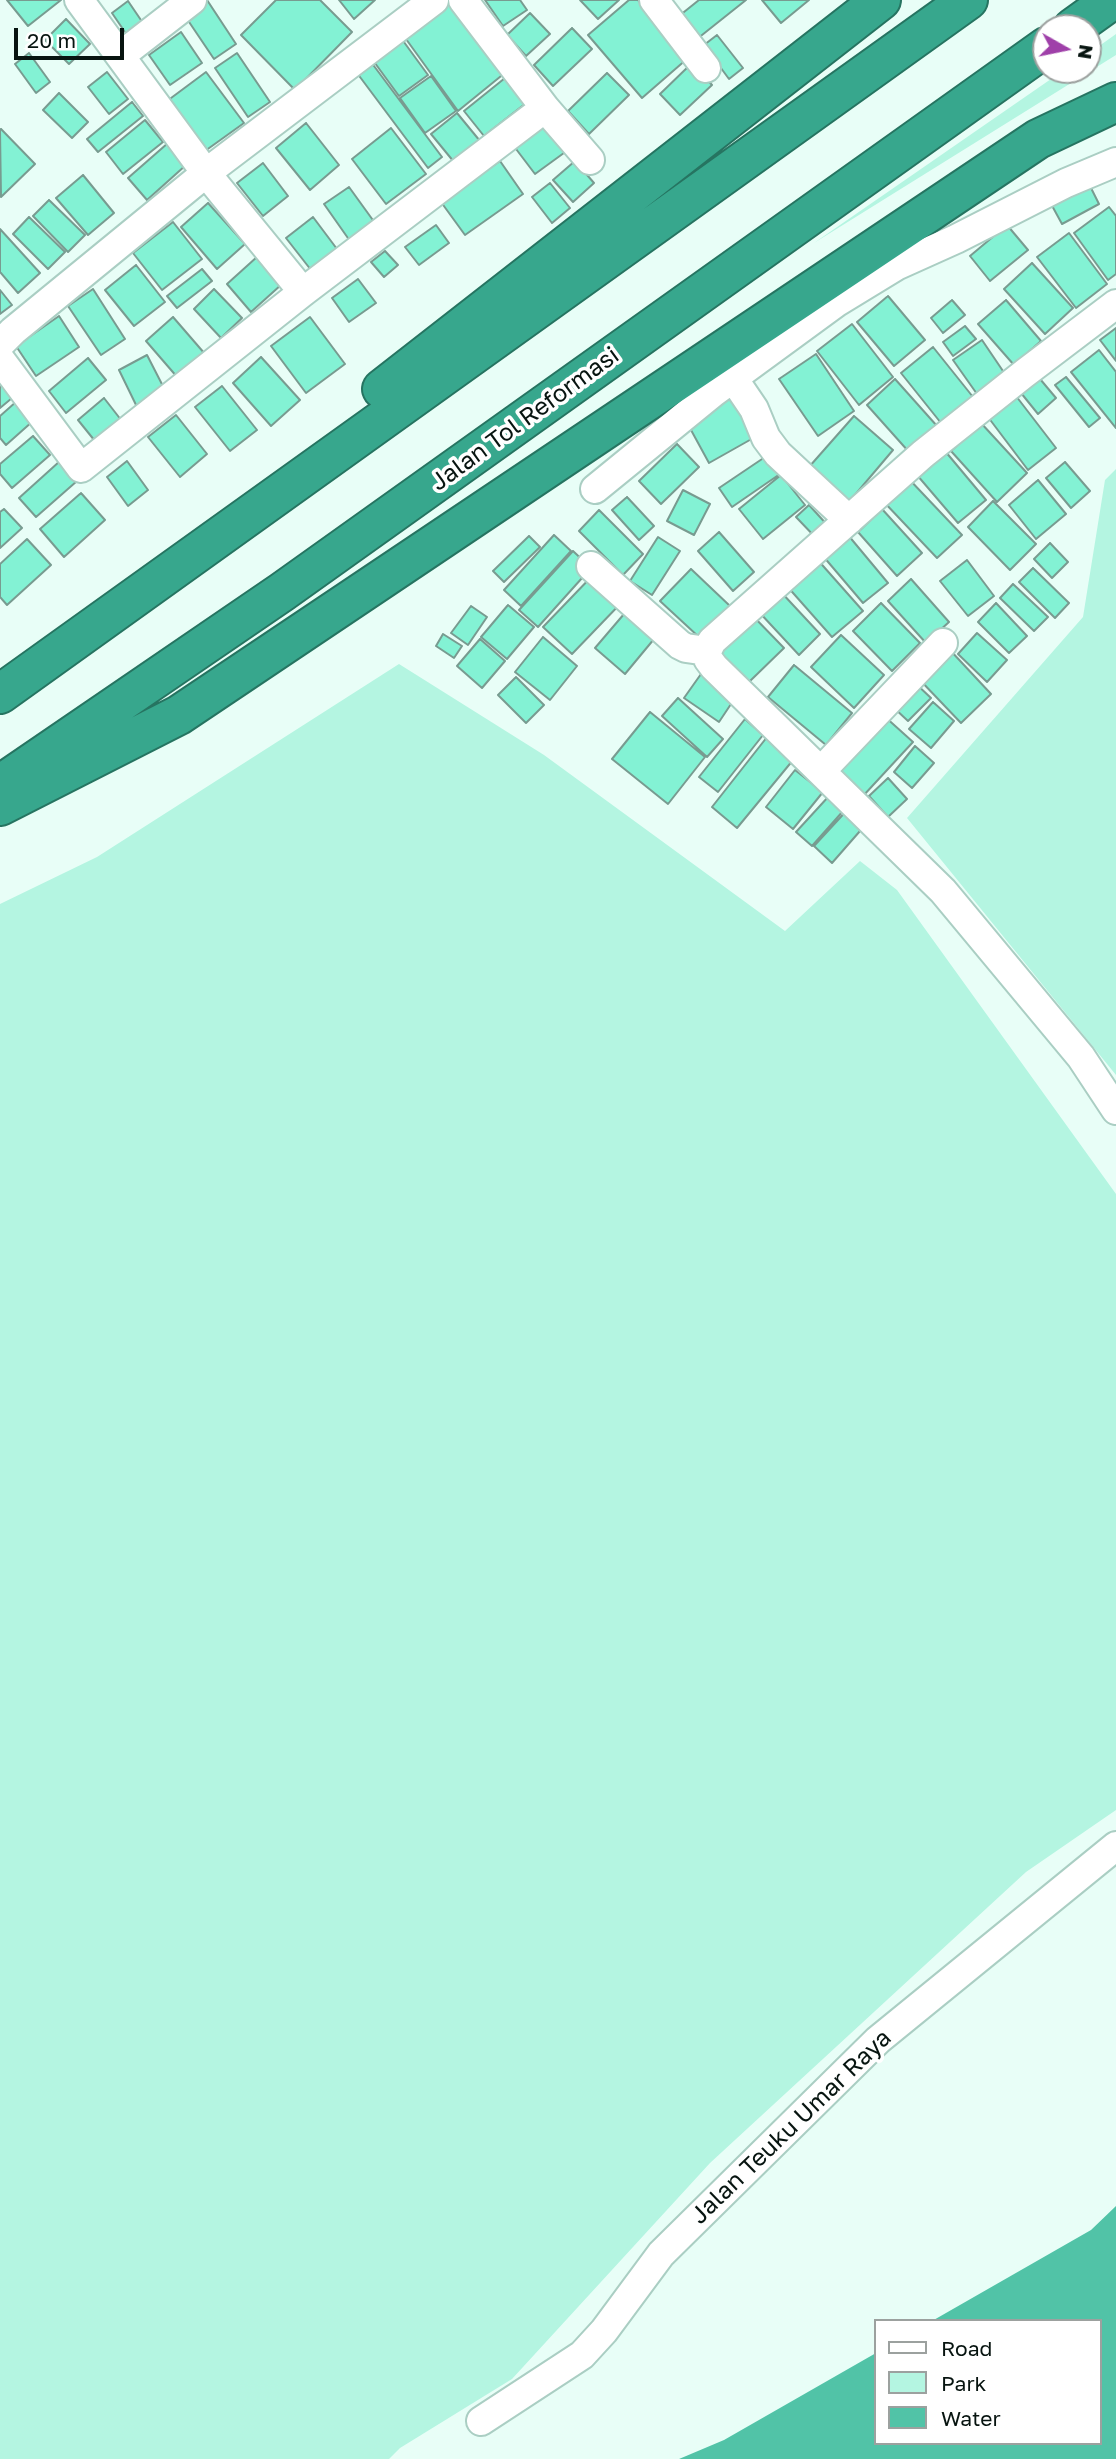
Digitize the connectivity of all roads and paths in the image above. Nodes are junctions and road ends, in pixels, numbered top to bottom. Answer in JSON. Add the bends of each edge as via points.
{"nodes":[{"id":1,"x":79,"y":0,"type":"edge"},
{"id":2,"x":192,"y":0,"type":"edge"},
{"id":3,"x":433,"y":0,"type":"edge"},
{"id":4,"x":463,"y":0,"type":"edge"},
{"id":5,"x":654,"y":0,"type":"edge"},
{"id":6,"x":881,"y":0,"type":"edge"},
{"id":7,"x":968,"y":0,"type":"edge"},
{"id":8,"x":1112,"y":0,"type":"edge"},
{"id":9,"x":1092,"y":14,"type":"edge"},
{"id":10,"x":120,"y":56,"type":"junction"},
{"id":11,"x":1032,"y":57,"type":"edge"},
{"id":12,"x":706,"y":68,"type":"dead end"},
{"id":13,"x":1116,"y":102,"type":"edge"},
{"id":14,"x":545,"y":107,"type":"junction"},
{"id":15,"x":590,"y":160,"type":"dead end"},
{"id":16,"x":1116,"y":162,"type":"edge"},
{"id":17,"x":206,"y":173,"type":"junction"},
{"id":18,"x":303,"y":292,"type":"junction"},
{"id":19,"x":1116,"y":304,"type":"edge"},
{"id":20,"x":0,"y":344,"type":"edge"},
{"id":21,"x":0,"y":359,"type":"edge"},
{"id":22,"x":733,"y":378,"type":"junction"},
{"id":23,"x":595,"y":488,"type":"dead end"},
{"id":24,"x":849,"y":520,"type":"junction"},
{"id":25,"x":590,"y":566,"type":"dead end"},
{"id":26,"x":943,"y":643,"type":"dead end"},
{"id":27,"x":707,"y":651,"type":"junction"},
{"id":28,"x":0,"y":688,"type":"edge"},
{"id":29,"x":0,"y":694,"type":"edge"},
{"id":30,"x":821,"y":771,"type":"junction"},
{"id":31,"x":0,"y":784,"type":"edge"},
{"id":32,"x":0,"y":806,"type":"edge"},
{"id":33,"x":1116,"y":1110,"type":"edge"},
{"id":34,"x":1116,"y":1846,"type":"edge"},
{"id":35,"x":481,"y":2420,"type":"dead end"}],
"edges":[{"from":1,"to":10,"type":"street"},
{"from":2,"to":10,"type":"street"},
{"from":3,"to":17,"type":"street"},
{"from":4,"to":14,"type":"street"},
{"from":5,"to":12,"type":"street"},
{"from":6,"to":28,"type":"highway"},
{"from":7,"to":29,"type":"highway"},
{"from":8,"to":9,"type":"highway"},
{"from":10,"to":17,"type":"street"},
{"from":11,"to":31,"type":"highway","name":"Jalan Tol Reformasi","via":[[282,592]]},
{"from":13,"to":32,"type":"highway","via":[[1038,139],[179,715]]},
{"from":14,"to":15,"type":"street"},
{"from":14,"to":18,"type":"street"},
{"from":16,"to":22,"type":"street","via":[[896,266],[837,302]]},
{"from":17,"to":18,"type":"street"},
{"from":17,"to":20,"type":"street"},
{"from":18,"to":21,"type":"street","via":[[81,468]]},
{"from":19,"to":24,"type":"street","via":[[923,454]]},
{"from":22,"to":23,"type":"street"},
{"from":22,"to":24,"type":"street","via":[[778,454]]},
{"from":24,"to":27,"type":"street","via":[[712,641]]},
{"from":25,"to":27,"type":"street","via":[[680,645]]},
{"from":26,"to":30,"type":"street"},
{"from":27,"to":30,"type":"street","via":[[714,667]]},
{"from":30,"to":33,"type":"street","via":[[943,891],[1081,1057]]},
{"from":34,"to":35,"type":"street","name":"Jalan Teuku Umar Raya","via":[[878,2040],[661,2253],[582,2355]]}]}
